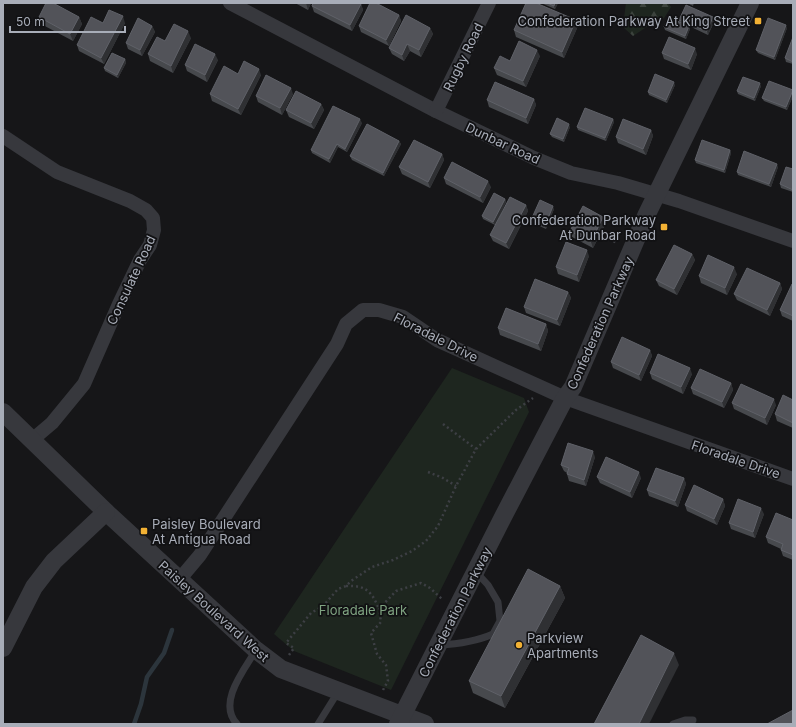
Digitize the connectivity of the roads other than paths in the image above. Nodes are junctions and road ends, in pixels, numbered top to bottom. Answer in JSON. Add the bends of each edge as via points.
{"nodes":[{"id":1,"x":230,"y":3,"type":"edge"},
{"id":2,"x":489,"y":3,"type":"edge"},
{"id":3,"x":750,"y":3,"type":"edge"},
{"id":4,"x":436,"y":111,"type":"junction"},
{"id":5,"x":3,"y":136,"type":"edge"},
{"id":6,"x":657,"y":195,"type":"junction"},
{"id":7,"x":793,"y":241,"type":"edge"},
{"id":8,"x":565,"y":398,"type":"junction"},
{"id":9,"x":3,"y":412,"type":"edge"},
{"id":10,"x":32,"y":440,"type":"junction"},
{"id":11,"x":793,"y":478,"type":"edge"},
{"id":12,"x":106,"y":512,"type":"junction"},
{"id":13,"x":476,"y":572,"type":"junction"},
{"id":14,"x":179,"y":580,"type":"junction"},
{"id":15,"x":439,"y":644,"type":"junction"},
{"id":16,"x":3,"y":648,"type":"edge"},
{"id":17,"x":256,"y":650,"type":"junction"},
{"id":18,"x":339,"y":691,"type":"junction"},
{"id":19,"x":401,"y":720,"type":"edge"},
{"id":20,"x":693,"y":720,"type":"dead end"},
{"id":21,"x":237,"y":724,"type":"edge"},
{"id":22,"x":318,"y":724,"type":"edge"},
{"id":23,"x":425,"y":724,"type":"edge"},
{"id":24,"x":673,"y":724,"type":"edge"}],
"edges":[{"from":1,"to":4,"type":"street","name":"Dunbar Road"},
{"from":2,"to":4,"type":"street","name":"Rugby Road"},
{"from":3,"to":6,"type":"street","name":"Confederation Parkway"},
{"from":4,"to":6,"type":"street","name":"Dunbar Road","via":[[571,173]]},
{"from":5,"to":10,"type":"street","name":"Consulate Road","via":[[57,172],[130,201],[146,210],[153,218],[154,230],[150,246],[140,260],[84,384],[52,423]]},
{"from":6,"to":7,"type":"street","name":"Dunbar Road"},
{"from":6,"to":8,"type":"street","name":"Confederation Parkway","via":[[573,387]]},
{"from":8,"to":11,"type":"street","name":"Floradale Drive"},
{"from":8,"to":13,"type":"street","name":"Confederation Parkway"},
{"from":8,"to":14,"type":"street","name":"Floradale Drive","via":[[437,340],[403,317],[380,310],[363,310],[346,324],[338,344],[200,555]]},
{"from":9,"to":10,"type":"street","name":"Paisley Boulevard West"},
{"from":10,"to":12,"type":"street","name":"Paisley Boulevard West"},
{"from":12,"to":14,"type":"street","name":"Paisley Boulevard West"},
{"from":12,"to":16,"type":"street","via":[[54,561],[34,587]]},
{"from":13,"to":15,"type":"street","name":"Confederation Parkway"},
{"from":13,"to":15,"type":"lane","via":[[498,602],[500,621],[493,634],[479,640]]},
{"from":14,"to":17,"type":"street","name":"Paisley Boulevard West"},
{"from":15,"to":19,"type":"street","name":"Confederation Parkway"},
{"from":17,"to":18,"type":"street","name":"Paisley Boulevard West","via":[[281,669]]},
{"from":17,"to":21,"type":"lane","via":[[234,687],[230,700],[229,712]]},
{"from":18,"to":19,"type":"street","name":"Paisley Boulevard West","via":[[374,704]]},
{"from":18,"to":22,"type":"lane"},
{"from":19,"to":23,"type":"street","name":"Paisley Boulevard West"},
{"from":20,"to":24,"type":"lane"}]}
